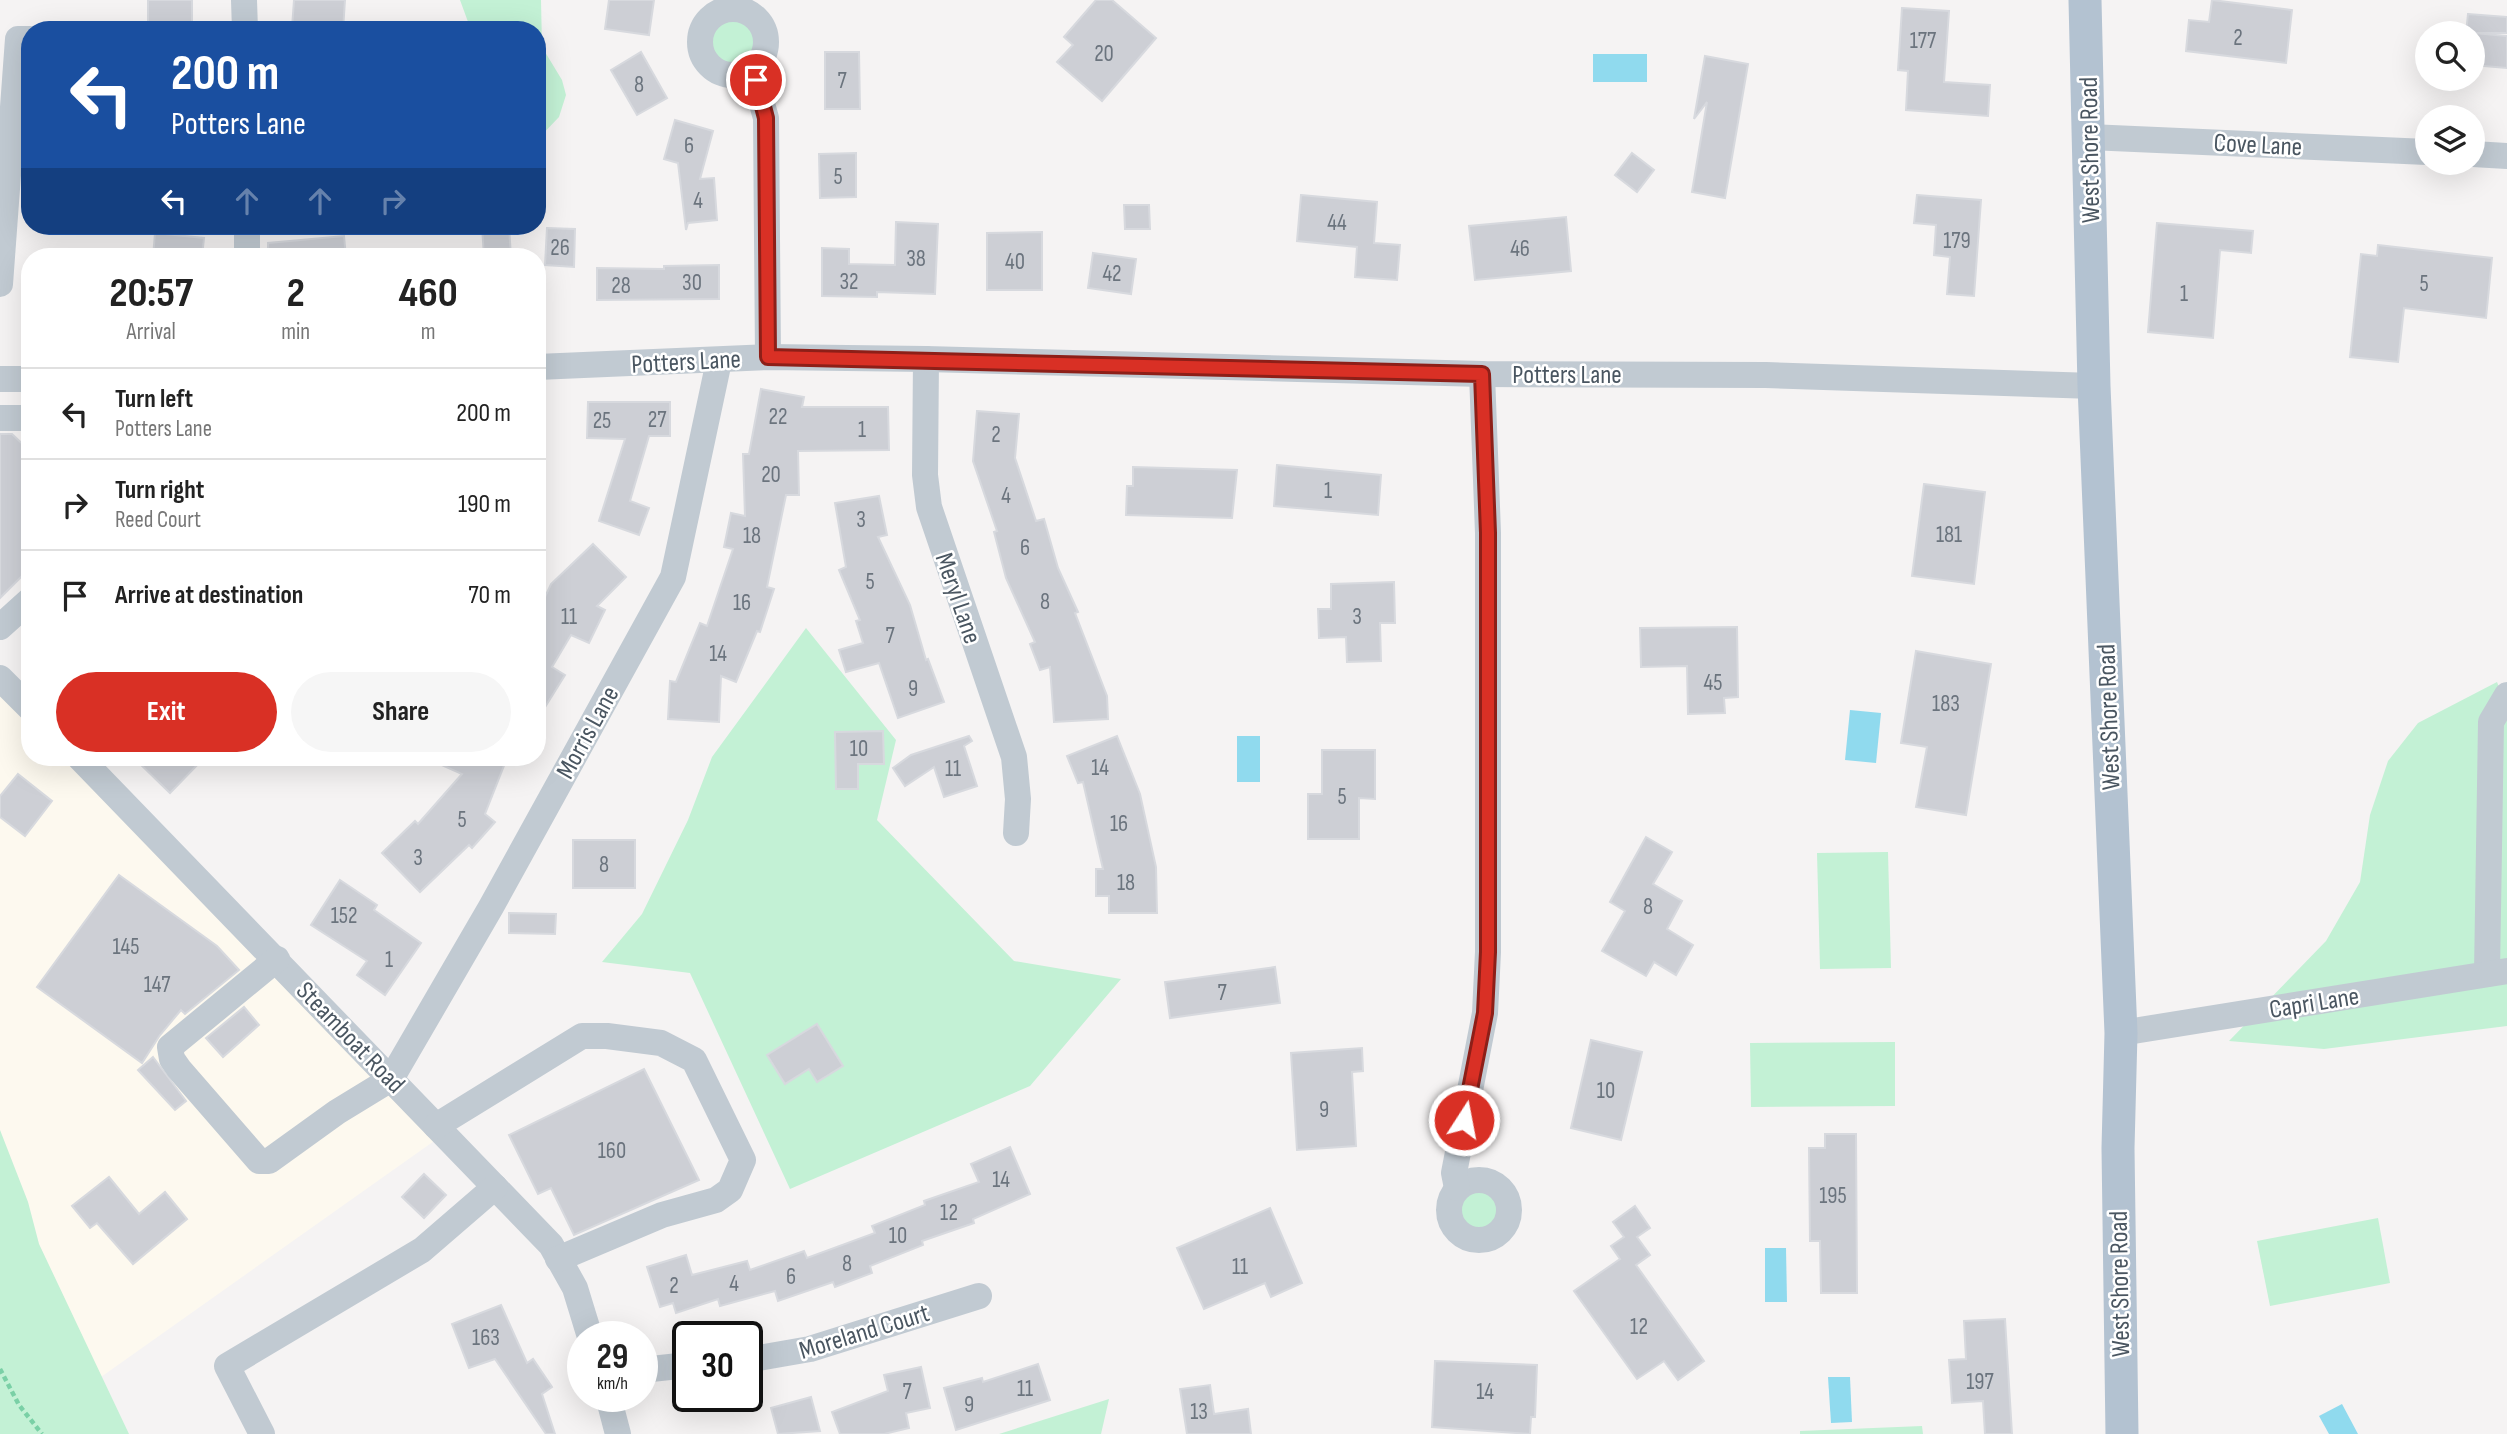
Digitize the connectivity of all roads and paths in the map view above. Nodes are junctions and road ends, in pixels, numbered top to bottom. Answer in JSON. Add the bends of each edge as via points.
{"nodes":[{"id":1,"x":244,"y":0,"type":"edge"},
{"id":2,"x":2085,"y":0,"type":"edge"},
{"id":3,"x":245,"y":21,"type":"edge"},
{"id":4,"x":21,"y":39,"type":"edge"},
{"id":5,"x":752,"y":69,"type":"dead end"},
{"id":6,"x":2089,"y":137,"type":"junction"},
{"id":7,"x":2415,"y":151,"type":"edge"},
{"id":8,"x":2485,"y":155,"type":"edge"},
{"id":9,"x":2507,"y":156,"type":"edge"},
{"id":10,"x":0,"y":284,"type":"edge"},
{"id":11,"x":768,"y":357,"type":"junction"},
{"id":12,"x":926,"y":359,"type":"junction"},
{"id":13,"x":719,"y":361,"type":"junction"},
{"id":14,"x":546,"y":367,"type":"edge"},
{"id":15,"x":1482,"y":374,"type":"junction"},
{"id":16,"x":0,"y":379,"type":"edge"},
{"id":17,"x":21,"y":379,"type":"edge"},
{"id":18,"x":2094,"y":386,"type":"junction"},
{"id":19,"x":0,"y":418,"type":"edge"},
{"id":20,"x":21,"y":418,"type":"edge"},
{"id":21,"x":21,"y":613,"type":"edge"},
{"id":22,"x":0,"y":627,"type":"edge"},
{"id":23,"x":0,"y":678,"type":"edge"},
{"id":24,"x":2507,"y":695,"type":"edge"},
{"id":25,"x":21,"y":699,"type":"edge"},
{"id":26,"x":88,"y":766,"type":"edge"},
{"id":27,"x":1016,"y":833,"type":"dead end"},
{"id":28,"x":277,"y":959,"type":"junction"},
{"id":29,"x":2497,"y":972,"type":"edge"},
{"id":30,"x":2121,"y":1033,"type":"junction"},
{"id":31,"x":391,"y":1079,"type":"junction"},
{"id":32,"x":436,"y":1126,"type":"junction"},
{"id":33,"x":495,"y":1187,"type":"junction"},
{"id":34,"x":1457,"y":1188,"type":"dead end"},
{"id":35,"x":558,"y":1259,"type":"junction"},
{"id":36,"x":979,"y":1296,"type":"dead end"},
{"id":37,"x":585,"y":1321,"type":"edge"},
{"id":38,"x":763,"y":1357,"type":"edge"},
{"id":39,"x":0,"y":1369,"type":"edge"},
{"id":40,"x":612,"y":1412,"type":"edge"},
{"id":41,"x":42,"y":1434,"type":"edge"},
{"id":42,"x":262,"y":1434,"type":"edge"},
{"id":43,"x":618,"y":1434,"type":"edge"},
{"id":44,"x":2122,"y":1434,"type":"edge"}],
"edges":[{"from":1,"to":3,"type":"street"},
{"from":2,"to":6,"type":"main road","name":"West Shore Road"},
{"from":4,"to":10,"type":"street"},
{"from":5,"to":11,"type":"street","via":[[766,118]]},
{"from":6,"to":7,"type":"street","name":"Cove Lane"},
{"from":6,"to":18,"type":"main road","name":"West Shore Road"},
{"from":8,"to":9,"type":"street"},
{"from":11,"to":12,"type":"street","name":"Potters Lane"},
{"from":11,"to":13,"type":"street","name":"Potters Lane"},
{"from":12,"to":15,"type":"street","name":"Potters Lane"},
{"from":12,"to":27,"type":"street","name":"Meryl Lane","via":[[929,507],[1014,757]]},
{"from":13,"to":14,"type":"street","name":"Potters Lane"},
{"from":13,"to":31,"type":"street","name":"Morris Lane","via":[[673,577]]},
{"from":15,"to":18,"type":"street","name":"Potters Lane","via":[[1766,374]]},
{"from":15,"to":34,"type":"street","via":[[1488,533],[1488,952],[1485,1013],[1454,1173]]},
{"from":16,"to":17,"type":"street"},
{"from":18,"to":30,"type":"main road","name":"West Shore Road"},
{"from":19,"to":20,"type":"street"},
{"from":21,"to":22,"type":"street"},
{"from":23,"to":25,"type":"street"},
{"from":24,"to":29,"type":"street","via":[[2491,722]]},
{"from":26,"to":28,"type":"street","name":"Steamboat Road"},
{"from":28,"to":31,"type":"street","name":"Steamboat Road"},
{"from":28,"to":31,"type":"street","via":[[170,1047],[179,1069],[259,1161],[269,1161]]},
{"from":29,"to":30,"type":"street","name":"Capri Lane"},
{"from":30,"to":44,"type":"main road","name":"West Shore Road"},
{"from":31,"to":32,"type":"street","name":"Steamboat Road"},
{"from":32,"to":33,"type":"street","name":"Steamboat Road"},
{"from":32,"to":35,"type":"street","via":[[583,1036],[661,1043],[694,1060],[743,1160],[730,1190],[716,1200],[662,1215]]},
{"from":33,"to":35,"type":"street","name":"Steamboat Road","via":[[551,1245]]},
{"from":33,"to":42,"type":"street","via":[[422,1250],[227,1366]]},
{"from":35,"to":37,"type":"street","name":"Steamboat Road","via":[[575,1288]]},
{"from":36,"to":38,"type":"street","name":"Moreland Court","via":[[810,1349]]},
{"from":39,"to":41,"type":"path","via":[[19,1405]]},
{"from":40,"to":43,"type":"street"}]}
